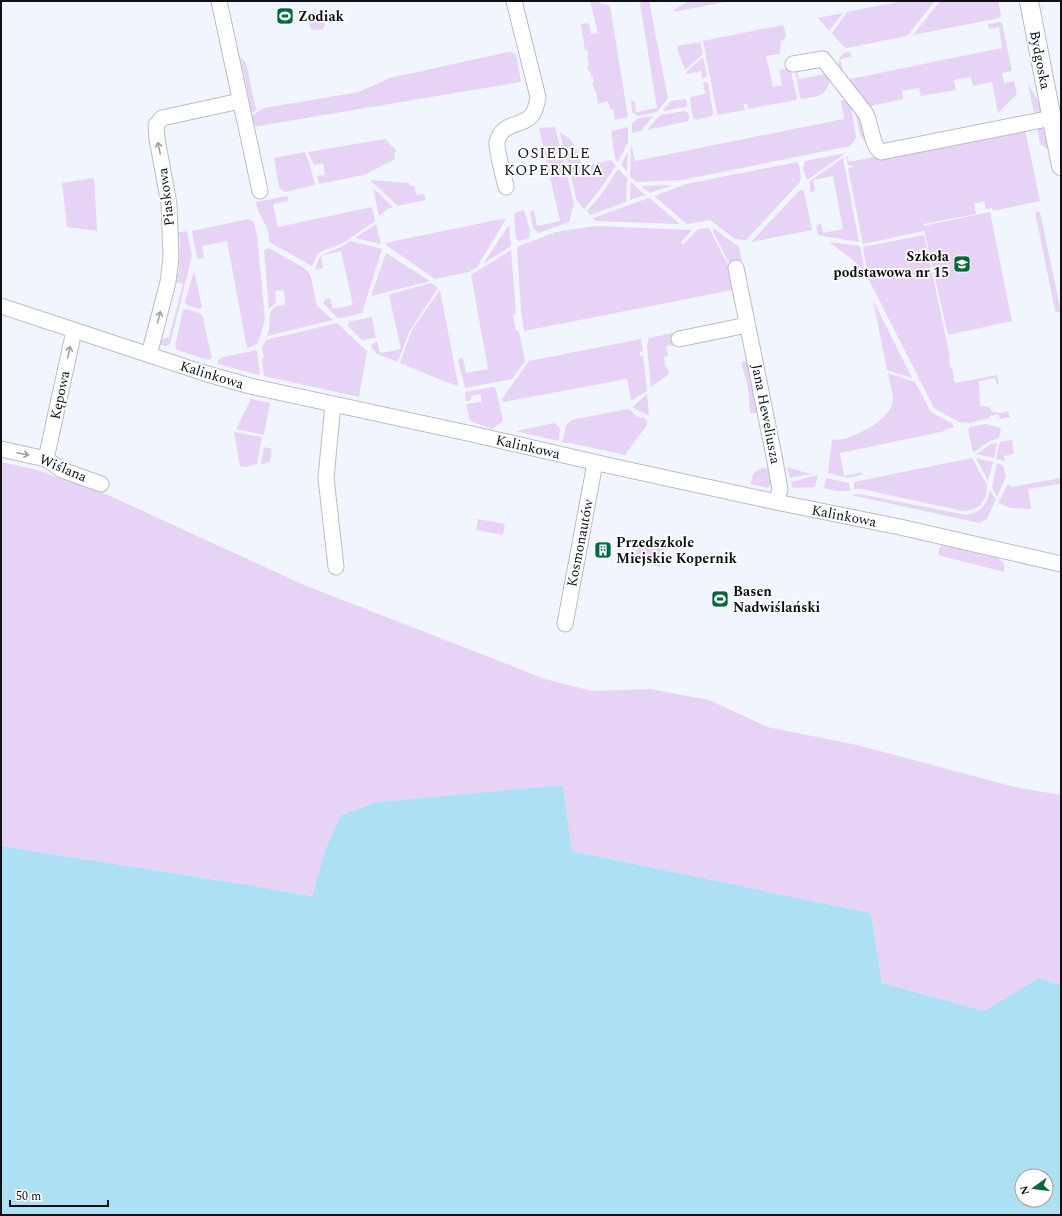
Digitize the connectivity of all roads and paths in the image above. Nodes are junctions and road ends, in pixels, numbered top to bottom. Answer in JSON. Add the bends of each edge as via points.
{"nodes":[{"id":1,"x":219,"y":1,"type":"edge"},
{"id":2,"x":514,"y":1,"type":"edge"},
{"id":3,"x":1029,"y":1,"type":"edge"},
{"id":4,"x":793,"y":64,"type":"dead end"},
{"id":5,"x":240,"y":101,"type":"junction"},
{"id":6,"x":1052,"y":118,"type":"junction"},
{"id":7,"x":1061,"y":166,"type":"edge"},
{"id":8,"x":506,"y":187,"type":"dead end"},
{"id":9,"x":260,"y":191,"type":"dead end"},
{"id":10,"x":736,"y":268,"type":"dead end"},
{"id":11,"x":1,"y":306,"type":"edge"},
{"id":12,"x":747,"y":325,"type":"junction"},
{"id":13,"x":74,"y":330,"type":"junction"},
{"id":14,"x":679,"y":339,"type":"dead end"},
{"id":15,"x":149,"y":355,"type":"junction"},
{"id":16,"x":333,"y":404,"type":"junction"},
{"id":17,"x":1,"y":449,"type":"edge"},
{"id":18,"x":46,"y":459,"type":"junction"},
{"id":19,"x":595,"y":463,"type":"junction"},
{"id":20,"x":101,"y":484,"type":"dead end"},
{"id":21,"x":776,"y":502,"type":"junction"},
{"id":22,"x":1061,"y":564,"type":"edge"},
{"id":23,"x":336,"y":567,"type":"dead end"},
{"id":24,"x":565,"y":624,"type":"dead end"}],
"edges":[{"from":1,"to":5,"type":"street"},
{"from":2,"to":8,"type":"street","via":[[538,97],[532,115],[524,122],[510,125],[500,134],[497,143]]},
{"from":3,"to":6,"type":"street","name":"Bydgoska"},
{"from":4,"to":6,"type":"street","via":[[823,59],[866,114],[876,147],[881,152]]},
{"from":5,"to":9,"type":"street"},
{"from":15,"to":5,"type":"street","name":"Piaskowa","one_way":true,"via":[[168,282],[171,258],[169,204],[156,125],[162,118]]},
{"from":6,"to":7,"type":"street","name":"Bydgoska"},
{"from":10,"to":12,"type":"street","name":"Jana Heweliusza"},
{"from":11,"to":13,"type":"street","name":"Kalinkowa"},
{"from":12,"to":14,"type":"street"},
{"from":12,"to":21,"type":"street","name":"Jana Heweliusza","via":[[777,468],[780,490]]},
{"from":13,"to":15,"type":"street","name":"Kalinkowa"},
{"from":18,"to":13,"type":"street","name":"Kępowa","one_way":true},
{"from":15,"to":16,"type":"street","name":"Kalinkowa","via":[[250,386]]},
{"from":16,"to":19,"type":"street","name":"Kalinkowa"},
{"from":16,"to":23,"type":"street","via":[[326,478]]},
{"from":17,"to":18,"type":"street","name":"Wiślana","one_way":true},
{"from":18,"to":20,"type":"street","name":"Wiślana","via":[[62,470]]},
{"from":19,"to":21,"type":"street","name":"Kalinkowa"},
{"from":19,"to":24,"type":"street","name":"Kosmonautów"},
{"from":21,"to":22,"type":"street","name":"Kalinkowa"}]}
